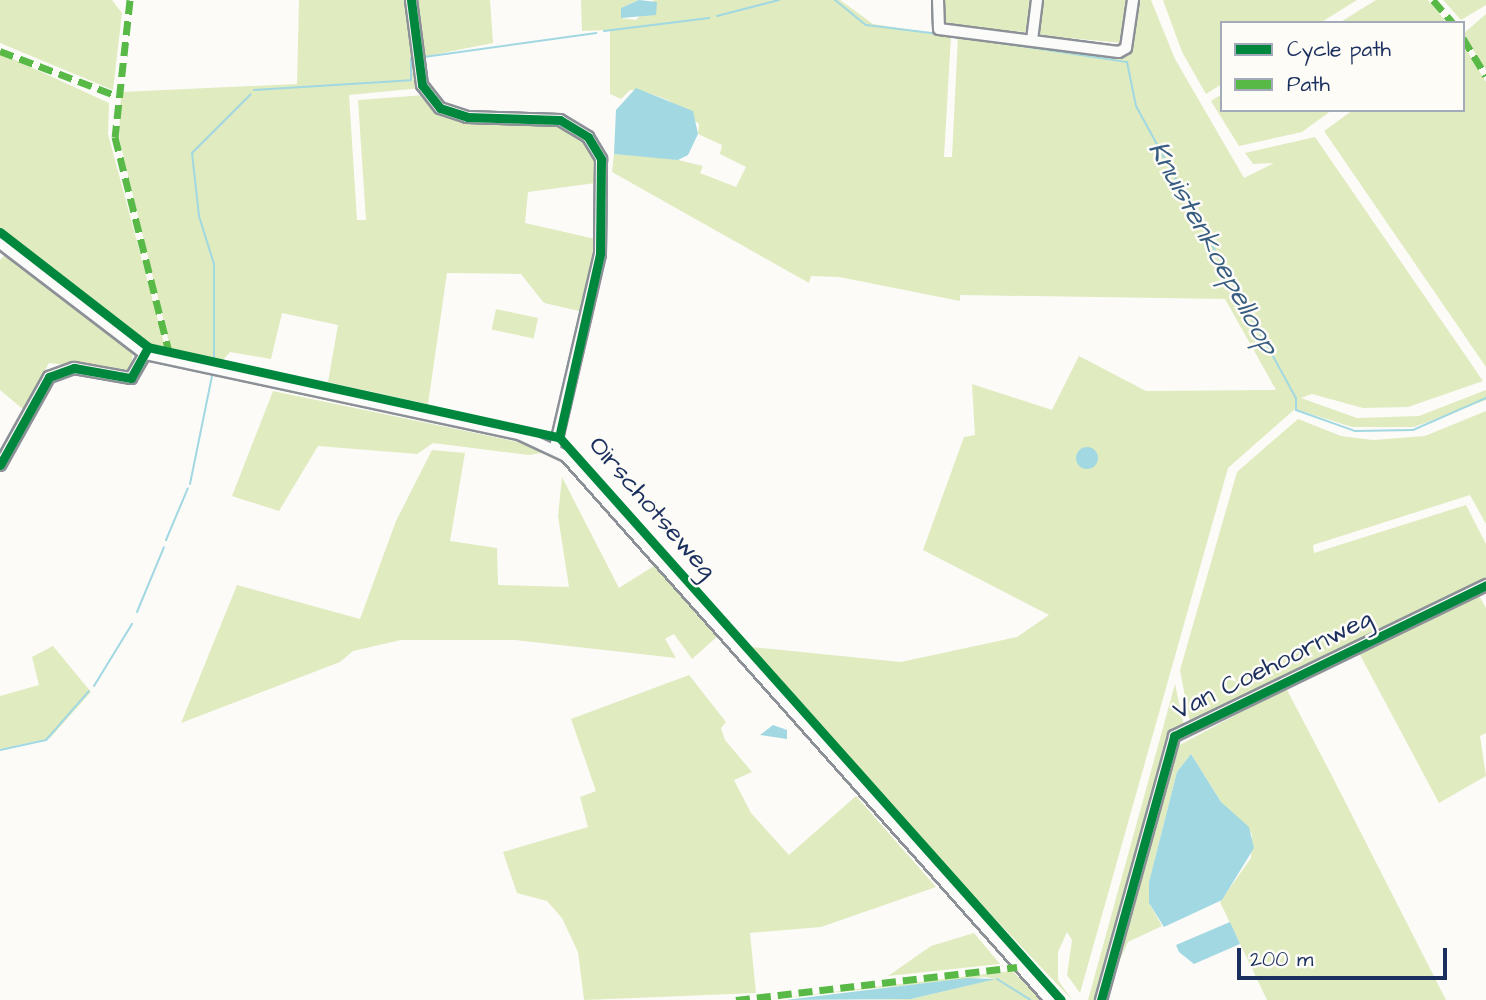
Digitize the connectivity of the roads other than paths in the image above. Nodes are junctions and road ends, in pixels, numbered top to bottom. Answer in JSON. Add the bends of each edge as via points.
{"nodes":[{"id":1,"x":411,"y":0,"type":"edge"},
{"id":2,"x":938,"y":0,"type":"edge"},
{"id":3,"x":1037,"y":0,"type":"edge"},
{"id":4,"x":1133,"y":0,"type":"edge"},
{"id":5,"x":1031,"y":40,"type":"junction"},
{"id":6,"x":0,"y":243,"type":"edge"},
{"id":7,"x":145,"y":354,"type":"junction"},
{"id":8,"x":557,"y":442,"type":"junction"},
{"id":9,"x":0,"y":465,"type":"edge"},
{"id":10,"x":1486,"y":585,"type":"edge"},
{"id":11,"x":1050,"y":1000,"type":"edge"},
{"id":12,"x":1101,"y":1000,"type":"edge"}],
"edges":[{"from":1,"to":8,"type":"street","via":[[422,85],[440,108],[467,117],[560,120],[588,137],[601,159],[600,254]]},
{"from":2,"to":5,"type":"street","via":[[939,29]]},
{"from":3,"to":5,"type":"street"},
{"from":4,"to":5,"type":"street","via":[[1123,51]]},
{"from":6,"to":7,"type":"street","name":"Oirschotseweg"},
{"from":7,"to":8,"type":"street","name":"Oirschotseweg"},
{"from":7,"to":9,"type":"street","via":[[131,378],[74,368],[49,377]]},
{"from":8,"to":11,"type":"street","name":"Oirschotseweg"},
{"from":10,"to":12,"type":"street","name":"Van Coehoornweg","via":[[1174,736]]}]}
